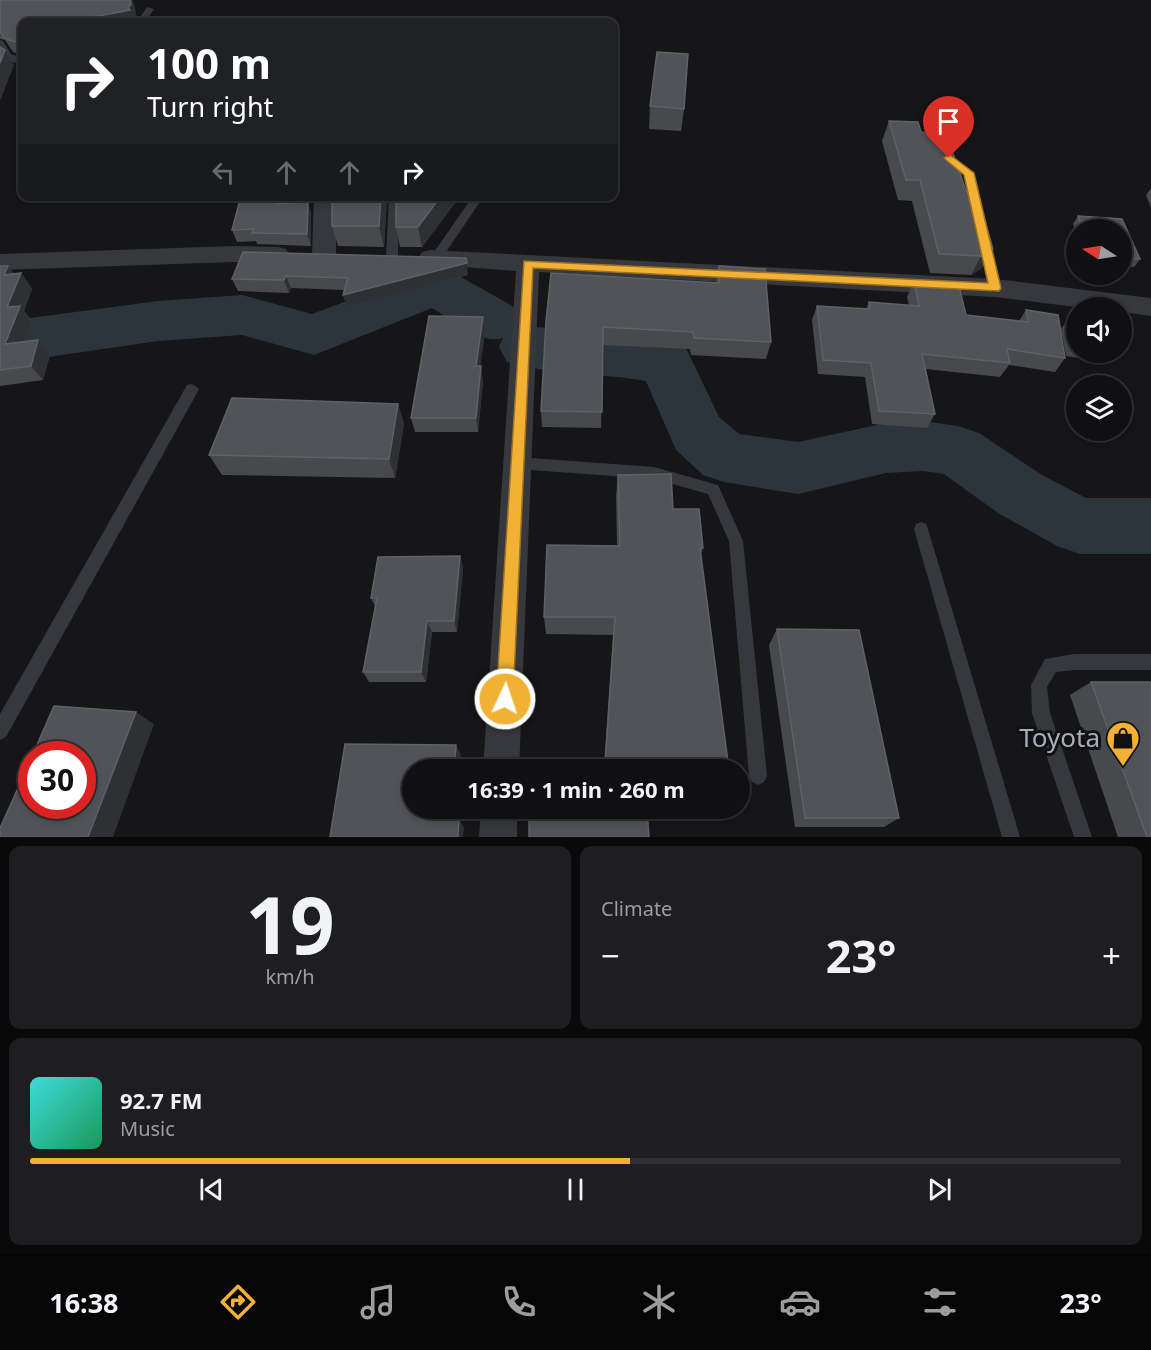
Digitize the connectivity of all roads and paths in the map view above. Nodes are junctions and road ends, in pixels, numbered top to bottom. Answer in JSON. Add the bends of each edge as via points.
{"nodes":[{"id":1,"x":150,"y":9,"type":"dead end"},
{"id":2,"x":144,"y":18,"type":"edge"},
{"id":3,"x":0,"y":43,"type":"edge"},
{"id":4,"x":18,"y":60,"type":"edge"},
{"id":5,"x":949,"y":158,"type":"edge"},
{"id":6,"x":329,"y":201,"type":"edge"},
{"id":7,"x":391,"y":201,"type":"edge"},
{"id":8,"x":476,"y":201,"type":"edge"},
{"id":9,"x":358,"y":257,"type":"junction"},
{"id":10,"x":436,"y":258,"type":"junction"},
{"id":11,"x":0,"y":262,"type":"edge"},
{"id":12,"x":528,"y":264,"type":"junction"},
{"id":13,"x":995,"y":288,"type":"junction"},
{"id":14,"x":1151,"y":307,"type":"edge"},
{"id":15,"x":192,"y":389,"type":"dead end"},
{"id":16,"x":517,"y":463,"type":"junction"},
{"id":17,"x":921,"y":529,"type":"dead end"},
{"id":18,"x":1151,"y":662,"type":"edge"},
{"id":19,"x":0,"y":731,"type":"edge"},
{"id":20,"x":502,"y":759,"type":"edge"},
{"id":21,"x":758,"y":776,"type":"dead end"},
{"id":22,"x":499,"y":819,"type":"edge"},
{"id":23,"x":498,"y":837,"type":"edge"},
{"id":24,"x":1011,"y":837,"type":"edge"},
{"id":25,"x":1083,"y":837,"type":"edge"}],
"edges":[{"from":1,"to":2,"type":"lane"},
{"from":3,"to":4,"type":"lane","via":[[8,58]]},
{"from":5,"to":13,"type":"lane","via":[[969,173]]},
{"from":6,"to":9,"type":"street"},
{"from":7,"to":9,"type":"lane"},
{"from":8,"to":10,"type":"lane"},
{"from":9,"to":10,"type":"street"},
{"from":9,"to":11,"type":"street","via":[[234,254]]},
{"from":10,"to":12,"type":"street"},
{"from":12,"to":13,"type":"street"},
{"from":12,"to":16,"type":"street"},
{"from":13,"to":14,"type":"street"},
{"from":15,"to":19,"type":"lane"},
{"from":16,"to":20,"type":"street"},
{"from":16,"to":21,"type":"lane","via":[[654,473],[713,489],[736,541]]},
{"from":17,"to":24,"type":"lane"},
{"from":18,"to":25,"type":"lane","via":[[1051,665],[1039,685],[1041,713]]},
{"from":22,"to":23,"type":"street"}]}
